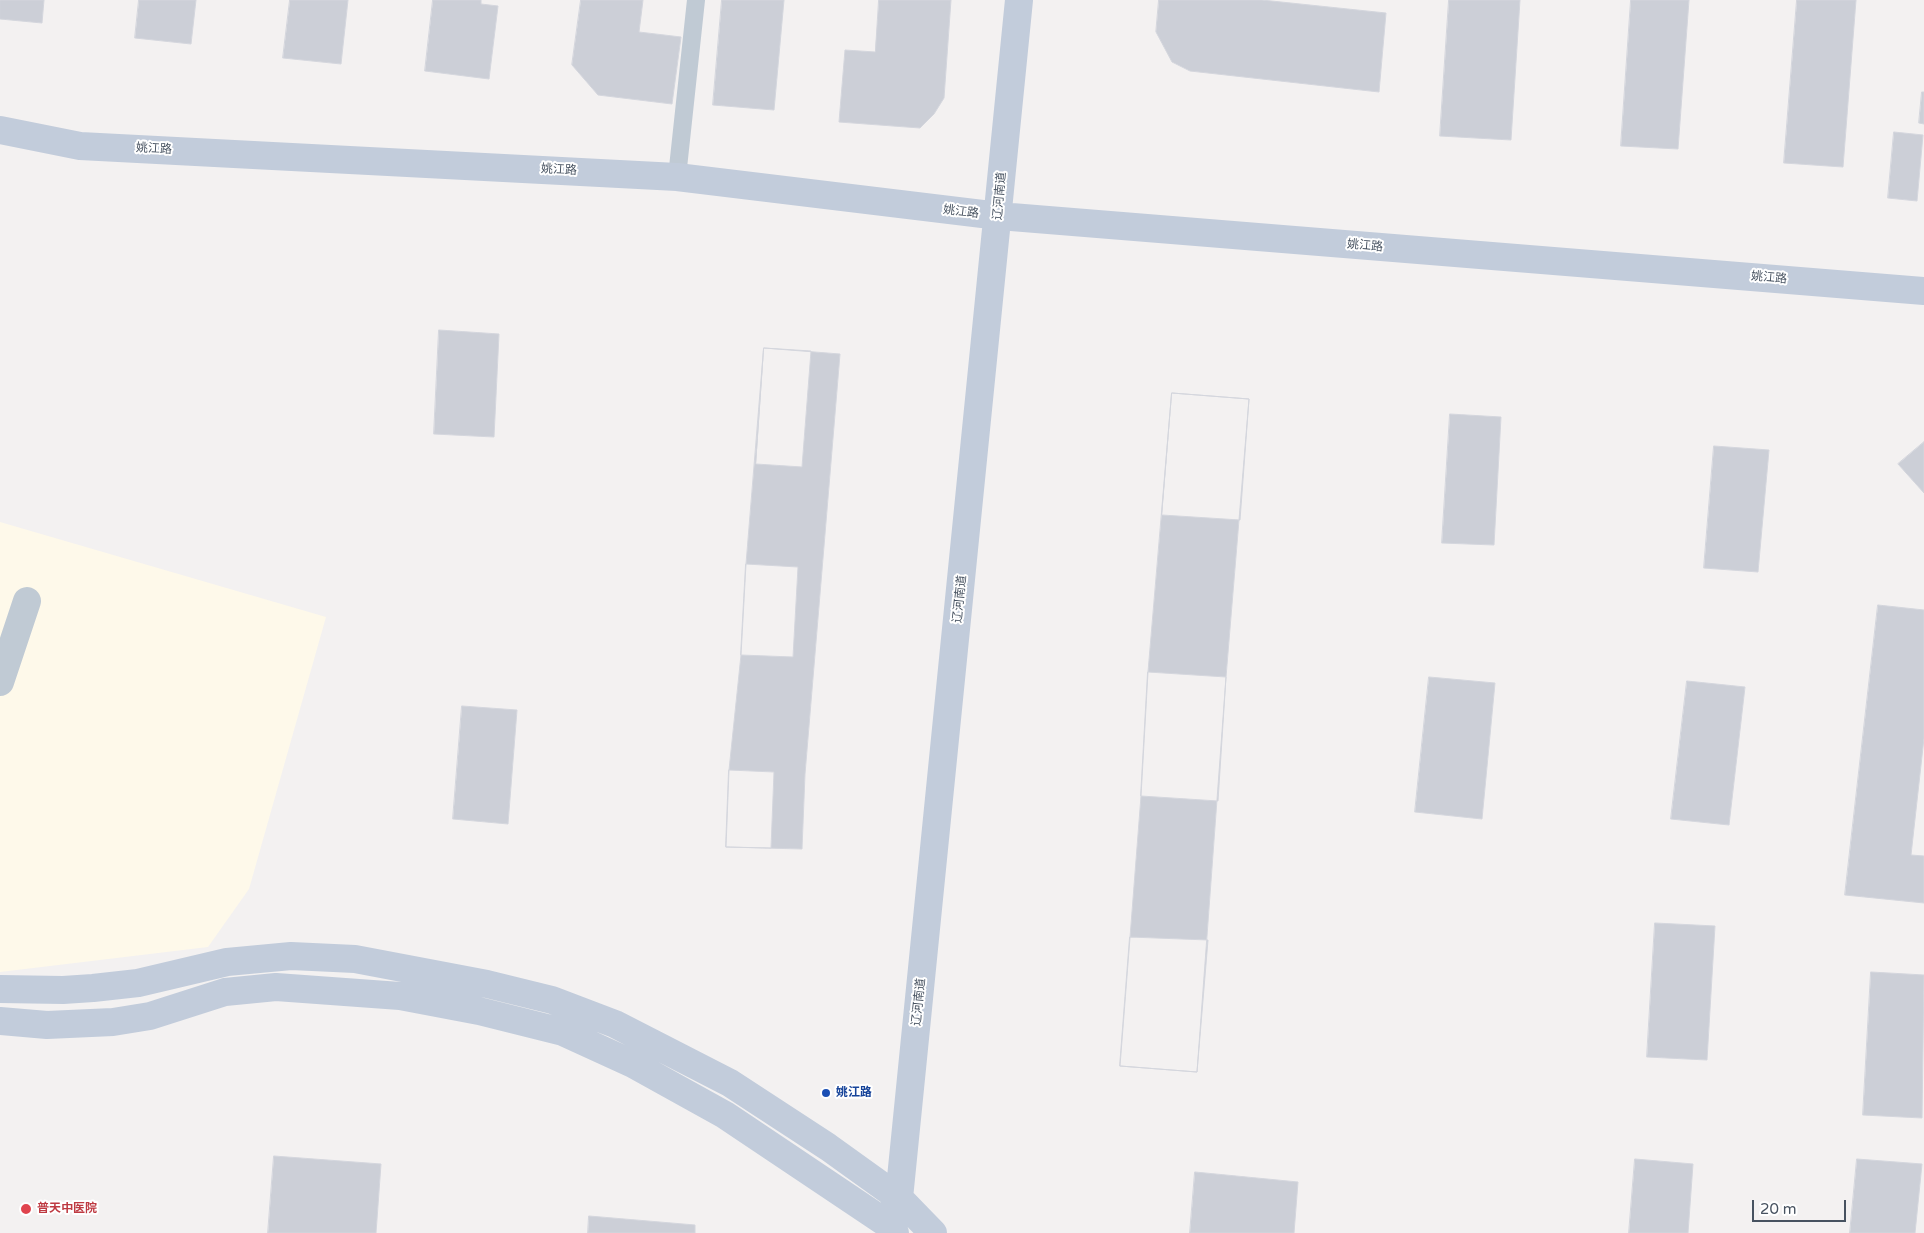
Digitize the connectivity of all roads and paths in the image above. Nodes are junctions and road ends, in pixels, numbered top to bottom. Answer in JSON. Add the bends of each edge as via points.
{"nodes":[{"id":1,"x":696,"y":0,"type":"edge"},
{"id":2,"x":1019,"y":0,"type":"edge"},
{"id":3,"x":0,"y":130,"type":"edge"},
{"id":4,"x":678,"y":177,"type":"junction"},
{"id":5,"x":999,"y":216,"type":"junction"},
{"id":6,"x":1924,"y":291,"type":"edge"},
{"id":7,"x":27,"y":601,"type":"dead end"},
{"id":8,"x":0,"y":682,"type":"edge"},
{"id":9,"x":0,"y":989,"type":"edge"},
{"id":10,"x":0,"y":1021,"type":"edge"},
{"id":11,"x":900,"y":1198,"type":"junction"},
{"id":12,"x":891,"y":1228,"type":"edge"},
{"id":13,"x":933,"y":1233,"type":"edge"}],
"edges":[{"from":1,"to":4,"type":"lane"},
{"from":2,"to":5,"type":"street","name":"辽河南道"},
{"from":3,"to":4,"type":"street","name":"姚江路","via":[[80,146]]},
{"from":4,"to":5,"type":"street","name":"姚江路"},
{"from":5,"to":6,"type":"street","name":"姚江路"},
{"from":5,"to":11,"type":"street","name":"辽河南道"},
{"from":7,"to":8,"type":"street"},
{"from":9,"to":11,"type":"street","via":[[64,990],[138,983],[227,962],[292,956],[355,959],[487,984],[552,1000],[615,1024],[730,1084]]},
{"from":10,"to":12,"type":"street","via":[[46,1025],[113,1022],[150,1016],[225,992],[276,987],[400,996],[479,1010],[563,1032],[633,1064],[725,1115]]},
{"from":11,"to":12,"type":"street","name":"辽河南道"},
{"from":11,"to":13,"type":"street"}]}
